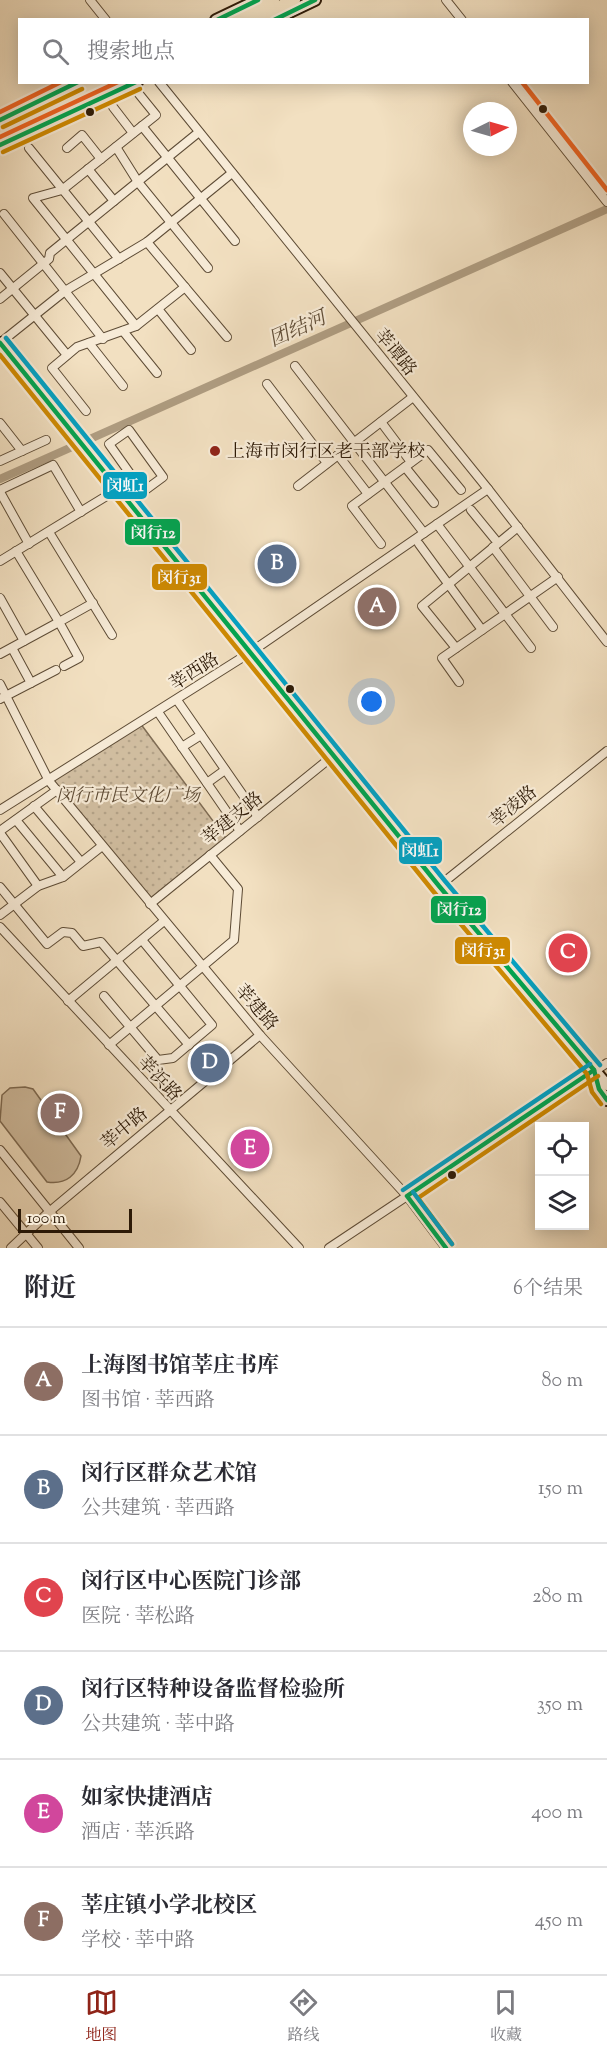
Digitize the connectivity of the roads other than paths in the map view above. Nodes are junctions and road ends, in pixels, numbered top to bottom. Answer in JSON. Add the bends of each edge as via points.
{"nodes":[{"id":1,"x":90,"y":0,"type":"edge"},
{"id":2,"x":258,"y":0,"type":"edge"},
{"id":3,"x":273,"y":0,"type":"edge"},
{"id":4,"x":294,"y":0,"type":"edge"},
{"id":5,"x":315,"y":0,"type":"edge"},
{"id":6,"x":446,"y":0,"type":"edge"},
{"id":7,"x":104,"y":18,"type":"edge"},
{"id":8,"x":220,"y":18,"type":"edge"},
{"id":9,"x":235,"y":18,"type":"edge"},
{"id":10,"x":257,"y":18,"type":"edge"},
{"id":11,"x":277,"y":18,"type":"edge"},
{"id":12,"x":460,"y":18,"type":"edge"},
{"id":13,"x":75,"y":84,"type":"edge"},
{"id":14,"x":93,"y":84,"type":"edge"},
{"id":15,"x":114,"y":84,"type":"edge"},
{"id":16,"x":161,"y":84,"type":"edge"},
{"id":17,"x":514,"y":84,"type":"edge"},
{"id":18,"x":138,"y":88,"type":"edge"},
{"id":19,"x":113,"y":106,"type":"dead end"},
{"id":20,"x":0,"y":120,"type":"edge"},
{"id":21,"x":142,"y":126,"type":"junction"},
{"id":22,"x":0,"y":128,"type":"edge"},
{"id":23,"x":199,"y":132,"type":"junction"},
{"id":24,"x":133,"y":133,"type":"junction"},
{"id":25,"x":0,"y":138,"type":"edge"},
{"id":26,"x":0,"y":145,"type":"edge"},
{"id":27,"x":116,"y":147,"type":"junction"},
{"id":28,"x":29,"y":148,"type":"dead end"},
{"id":29,"x":67,"y":148,"type":"dead end"},
{"id":30,"x":168,"y":158,"type":"junction"},
{"id":31,"x":101,"y":159,"type":"junction"},
{"id":32,"x":88,"y":169,"type":"junction"},
{"id":33,"x":232,"y":173,"type":"junction"},
{"id":34,"x":138,"y":182,"type":"junction"},
{"id":35,"x":62,"y":189,"type":"junction"},
{"id":36,"x":201,"y":199,"type":"junction"},
{"id":37,"x":605,"y":199,"type":"edge"},
{"id":38,"x":114,"y":201,"type":"junction"},
{"id":39,"x":4,"y":214,"type":"dead end"},
{"id":40,"x":89,"y":222,"type":"junction"},
{"id":41,"x":171,"y":223,"type":"junction"},
{"id":42,"x":67,"y":240,"type":"junction"},
{"id":43,"x":235,"y":241,"type":"dead end"},
{"id":44,"x":147,"y":242,"type":"junction"},
{"id":45,"x":119,"y":259,"type":"junction"},
{"id":46,"x":43,"y":263,"type":"junction"},
{"id":47,"x":208,"y":268,"type":"dead end"},
{"id":48,"x":0,"y":273,"type":"edge"},
{"id":49,"x":94,"y":274,"type":"junction"},
{"id":50,"x":185,"y":287,"type":"junction"},
{"id":51,"x":13,"y":288,"type":"junction"},
{"id":52,"x":65,"y":291,"type":"junction"},
{"id":53,"x":0,"y":299,"type":"edge"},
{"id":54,"x":158,"y":309,"type":"junction"},
{"id":55,"x":34,"y":315,"type":"junction"},
{"id":56,"x":136,"y":326,"type":"junction"},
{"id":57,"x":123,"y":331,"type":"junction"},
{"id":58,"x":227,"y":337,"type":"dead end"},
{"id":59,"x":103,"y":339,"type":"junction"},
{"id":60,"x":89,"y":343,"type":"junction"},
{"id":61,"x":1,"y":346,"type":"edge"},
{"id":62,"x":191,"y":350,"type":"dead end"},
{"id":63,"x":67,"y":356,"type":"junction"},
{"id":64,"x":295,"y":366,"type":"dead end"},
{"id":65,"x":157,"y":372,"type":"dead end"},
{"id":66,"x":267,"y":384,"type":"dead end"},
{"id":67,"x":123,"y":386,"type":"dead end"},
{"id":68,"x":413,"y":397,"type":"junction"},
{"id":69,"x":86,"y":411,"type":"dead end"},
{"id":70,"x":381,"y":422,"type":"junction"},
{"id":71,"x":0,"y":423,"type":"edge"},
{"id":72,"x":45,"y":440,"type":"dead end"},
{"id":73,"x":354,"y":442,"type":"junction"},
{"id":74,"x":22,"y":450,"type":"junction"},
{"id":75,"x":338,"y":455,"type":"junction"},
{"id":76,"x":0,"y":461,"type":"edge"},
{"id":77,"x":327,"y":463,"type":"junction"},
{"id":78,"x":408,"y":464,"type":"junction"},
{"id":79,"x":384,"y":482,"type":"junction"},
{"id":80,"x":298,"y":486,"type":"dead end"},
{"id":81,"x":118,"y":489,"type":"junction"},
{"id":82,"x":488,"y":489,"type":"junction"},
{"id":83,"x":461,"y":490,"type":"dead end"},
{"id":84,"x":0,"y":491,"type":"edge"},
{"id":85,"x":143,"y":492,"type":"junction"},
{"id":86,"x":368,"y":494,"type":"junction"},
{"id":87,"x":129,"y":502,"type":"junction"},
{"id":88,"x":434,"y":503,"type":"dead end"},
{"id":89,"x":471,"y":510,"type":"dead end"},
{"id":90,"x":81,"y":512,"type":"junction"},
{"id":91,"x":437,"y":524,"type":"junction"},
{"id":92,"x":518,"y":526,"type":"junction"},
{"id":93,"x":49,"y":531,"type":"junction"},
{"id":94,"x":424,"y":533,"type":"junction"},
{"id":95,"x":29,"y":544,"type":"junction"},
{"id":96,"x":381,"y":544,"type":"dead end"},
{"id":97,"x":419,"y":544,"type":"dead end"},
{"id":98,"x":495,"y":545,"type":"junction"},
{"id":99,"x":16,"y":551,"type":"junction"},
{"id":100,"x":0,"y":561,"type":"edge"},
{"id":101,"x":469,"y":567,"type":"junction"},
{"id":102,"x":558,"y":577,"type":"junction"},
{"id":103,"x":449,"y":584,"type":"junction"},
{"id":104,"x":530,"y":596,"type":"junction"},
{"id":105,"x":0,"y":598,"type":"edge"},
{"id":106,"x":93,"y":603,"type":"junction"},
{"id":107,"x":505,"y":614,"type":"junction"},
{"id":108,"x":59,"y":622,"type":"junction"},
{"id":109,"x":553,"y":627,"type":"dead end"},
{"id":110,"x":482,"y":630,"type":"junction"},
{"id":111,"x":112,"y":635,"type":"dead end"},
{"id":112,"x":24,"y":641,"type":"junction"},
{"id":113,"x":607,"y":642,"type":"edge"},
{"id":114,"x":12,"y":648,"type":"junction"},
{"id":115,"x":456,"y":648,"type":"junction"},
{"id":116,"x":531,"y":648,"type":"dead end"},
{"id":117,"x":251,"y":652,"type":"junction"},
{"id":118,"x":0,"y":654,"type":"edge"},
{"id":119,"x":459,"y":682,"type":"dead end"},
{"id":120,"x":31,"y":683,"type":"junction"},
{"id":121,"x":0,"y":684,"type":"edge"},
{"id":122,"x":3,"y":697,"type":"edge"},
{"id":123,"x":177,"y":700,"type":"junction"},
{"id":124,"x":158,"y":712,"type":"junction"},
{"id":125,"x":201,"y":735,"type":"junction"},
{"id":126,"x":182,"y":747,"type":"junction"},
{"id":127,"x":607,"y":751,"type":"edge"},
{"id":128,"x":334,"y":755,"type":"junction"},
{"id":129,"x":225,"y":770,"type":"junction"},
{"id":130,"x":49,"y":781,"type":"junction"},
{"id":131,"x":207,"y":783,"type":"junction"},
{"id":132,"x":57,"y":790,"type":"junction"},
{"id":133,"x":34,"y":806,"type":"junction"},
{"id":134,"x":0,"y":810,"type":"edge"},
{"id":135,"x":258,"y":817,"type":"junction"},
{"id":136,"x":16,"y":820,"type":"junction"},
{"id":137,"x":240,"y":831,"type":"junction"},
{"id":138,"x":0,"y":832,"type":"edge"},
{"id":139,"x":102,"y":846,"type":"junction"},
{"id":140,"x":210,"y":855,"type":"junction"},
{"id":141,"x":81,"y":862,"type":"junction"},
{"id":142,"x":63,"y":877,"type":"junction"},
{"id":143,"x":38,"y":886,"type":"junction"},
{"id":144,"x":439,"y":886,"type":"junction"},
{"id":145,"x":0,"y":887,"type":"edge"},
{"id":146,"x":13,"y":904,"type":"junction"},
{"id":147,"x":150,"y":904,"type":"junction"},
{"id":148,"x":0,"y":915,"type":"edge"},
{"id":149,"x":164,"y":921,"type":"junction"},
{"id":150,"x":0,"y":927,"type":"edge"},
{"id":151,"x":142,"y":940,"type":"junction"},
{"id":152,"x":116,"y":960,"type":"junction"},
{"id":153,"x":202,"y":966,"type":"junction"},
{"id":154,"x":179,"y":986,"type":"junction"},
{"id":155,"x":104,"y":996,"type":"dead end"},
{"id":156,"x":68,"y":1000,"type":"junction"},
{"id":157,"x":155,"y":1006,"type":"junction"},
{"id":158,"x":130,"y":1027,"type":"junction"},
{"id":159,"x":260,"y":1035,"type":"junction"},
{"id":160,"x":109,"y":1045,"type":"junction"},
{"id":161,"x":189,"y":1045,"type":"junction"},
{"id":162,"x":607,"y":1063,"type":"edge"},
{"id":163,"x":594,"y":1070,"type":"junction"},
{"id":164,"x":607,"y":1085,"type":"edge"},
{"id":165,"x":607,"y":1100,"type":"edge"},
{"id":166,"x":170,"y":1110,"type":"junction"},
{"id":167,"x":0,"y":1150,"type":"edge"},
{"id":168,"x":407,"y":1196,"type":"junction"},
{"id":169,"x":0,"y":1202,"type":"edge"},
{"id":170,"x":49,"y":1212,"type":"junction"},
{"id":171,"x":27,"y":1234,"type":"junction"},
{"id":172,"x":11,"y":1248,"type":"edge"},
{"id":173,"x":38,"y":1248,"type":"edge"},
{"id":174,"x":80,"y":1248,"type":"edge"},
{"id":175,"x":299,"y":1248,"type":"edge"},
{"id":176,"x":329,"y":1248,"type":"edge"},
{"id":177,"x":446,"y":1248,"type":"edge"}],
"edges":[{"from":1,"to":7,"type":"street"},
{"from":2,"to":8,"type":"main road"},
{"from":3,"to":9,"type":"main road"},
{"from":4,"to":10,"type":"main road"},
{"from":5,"to":11,"type":"main road"},
{"from":6,"to":12,"type":"street"},
{"from":13,"to":20,"type":"main road"},
{"from":14,"to":22,"type":"main road"},
{"from":15,"to":25,"type":"main road"},
{"from":16,"to":23,"type":"street","name":"莘谭路"},
{"from":17,"to":37,"type":"street"},
{"from":18,"to":21,"type":"street","via":[[156,115]]},
{"from":18,"to":26,"type":"main road"},
{"from":19,"to":24,"type":"street"},
{"from":21,"to":24,"type":"street"},
{"from":21,"to":30,"type":"street"},
{"from":23,"to":30,"type":"street"},
{"from":23,"to":33,"type":"street","name":"莘谭路"},
{"from":24,"to":27,"type":"street"},
{"from":27,"to":31,"type":"street"},
{"from":27,"to":34,"type":"street"},
{"from":28,"to":35,"type":"street"},
{"from":29,"to":31,"type":"street","via":[[82,135]]},
{"from":30,"to":34,"type":"street"},
{"from":30,"to":36,"type":"street"},
{"from":31,"to":32,"type":"street"},
{"from":32,"to":35,"type":"street"},
{"from":32,"to":38,"type":"street"},
{"from":33,"to":36,"type":"street"},
{"from":33,"to":68,"type":"street","name":"莘谭路"},
{"from":34,"to":38,"type":"street"},
{"from":34,"to":41,"type":"street"},
{"from":35,"to":40,"type":"street"},
{"from":35,"to":42,"type":"street","via":[[33,198]]},
{"from":36,"to":41,"type":"street"},
{"from":36,"to":43,"type":"street"},
{"from":38,"to":40,"type":"street"},
{"from":39,"to":46,"type":"street"},
{"from":40,"to":42,"type":"street"},
{"from":40,"to":45,"type":"street"},
{"from":41,"to":44,"type":"street"},
{"from":41,"to":47,"type":"street"},
{"from":42,"to":46,"type":"street"},
{"from":42,"to":49,"type":"street"},
{"from":44,"to":45,"type":"street"},
{"from":44,"to":50,"type":"street"},
{"from":45,"to":49,"type":"street"},
{"from":46,"to":51,"type":"street"},
{"from":46,"to":52,"type":"street"},
{"from":48,"to":51,"type":"street"},
{"from":49,"to":52,"type":"street"},
{"from":49,"to":56,"type":"street"},
{"from":50,"to":54,"type":"street"},
{"from":50,"to":58,"type":"street"},
{"from":51,"to":53,"type":"street"},
{"from":51,"to":55,"type":"street"},
{"from":52,"to":55,"type":"street"},
{"from":52,"to":59,"type":"street"},
{"from":54,"to":56,"type":"street"},
{"from":54,"to":62,"type":"street"},
{"from":55,"to":61,"type":"street"},
{"from":55,"to":63,"type":"street"},
{"from":56,"to":57,"type":"street"},
{"from":57,"to":59,"type":"street"},
{"from":57,"to":65,"type":"street"},
{"from":59,"to":60,"type":"street"},
{"from":60,"to":63,"type":"street"},
{"from":60,"to":67,"type":"street"},
{"from":61,"to":81,"type":"main road"},
{"from":63,"to":69,"type":"street","via":[[52,368]]},
{"from":64,"to":73,"type":"street"},
{"from":66,"to":77,"type":"street"},
{"from":68,"to":70,"type":"street"},
{"from":68,"to":82,"type":"street","name":"莘谭路"},
{"from":70,"to":73,"type":"street"},
{"from":70,"to":78,"type":"street"},
{"from":71,"to":74,"type":"street"},
{"from":72,"to":74,"type":"street"},
{"from":73,"to":75,"type":"street"},
{"from":73,"to":79,"type":"street"},
{"from":74,"to":76,"type":"street"},
{"from":75,"to":77,"type":"street"},
{"from":75,"to":86,"type":"street"},
{"from":77,"to":80,"type":"street"},
{"from":78,"to":79,"type":"street"},
{"from":78,"to":83,"type":"street","via":[[428,450]]},
{"from":78,"to":88,"type":"street"},
{"from":79,"to":86,"type":"street"},
{"from":79,"to":94,"type":"street"},
{"from":81,"to":87,"type":"main road"},
{"from":81,"to":90,"type":"street"},
{"from":82,"to":91,"type":"street","name":"莘西路"},
{"from":82,"to":92,"type":"street","name":"莘谭路"},
{"from":84,"to":90,"type":"street","via":[[53,465]]},
{"from":84,"to":95,"type":"street"},
{"from":85,"to":85,"type":"street","via":[[164,477],[129,430],[109,444]]},
{"from":85,"to":87,"type":"street"},
{"from":86,"to":96,"type":"street","via":[[352,506]]},
{"from":87,"to":117,"type":"main road"},
{"from":89,"to":98,"type":"street"},
{"from":90,"to":93,"type":"street"},
{"from":91,"to":94,"type":"street","name":"莘西路"},
{"from":91,"to":101,"type":"street"},
{"from":92,"to":98,"type":"street"},
{"from":92,"to":102,"type":"street","name":"莘谭路"},
{"from":93,"to":95,"type":"street"},
{"from":93,"to":106,"type":"street"},
{"from":94,"to":117,"type":"street","name":"莘西路"},
{"from":95,"to":99,"type":"street"},
{"from":97,"to":103,"type":"street"},
{"from":98,"to":101,"type":"street"},
{"from":98,"to":104,"type":"street"},
{"from":99,"to":100,"type":"street"},
{"from":99,"to":108,"type":"street"},
{"from":101,"to":103,"type":"street"},
{"from":101,"to":107,"type":"street"},
{"from":102,"to":104,"type":"street"},
{"from":102,"to":113,"type":"street","name":"莘谭路"},
{"from":103,"to":110,"type":"street"},
{"from":103,"to":115,"type":"street","via":[[422,606]]},
{"from":104,"to":107,"type":"street"},
{"from":104,"to":109,"type":"street"},
{"from":105,"to":112,"type":"street"},
{"from":106,"to":108,"type":"street"},
{"from":106,"to":111,"type":"street"},
{"from":107,"to":110,"type":"street"},
{"from":107,"to":116,"type":"street"},
{"from":108,"to":112,"type":"street"},
{"from":108,"to":120,"type":"street","via":[[79,658]]},
{"from":110,"to":115,"type":"street"},
{"from":112,"to":114,"type":"street"},
{"from":114,"to":118,"type":"street"},
{"from":114,"to":120,"type":"street"},
{"from":115,"to":119,"type":"street","via":[[442,658]]},
{"from":117,"to":123,"type":"street","name":"莘西路"},
{"from":117,"to":128,"type":"main road"},
{"from":120,"to":122,"type":"street"},
{"from":121,"to":122,"type":"street","name":"莘建路"},
{"from":122,"to":130,"type":"street","name":"莘建路"},
{"from":123,"to":124,"type":"street","name":"莘西路"},
{"from":123,"to":125,"type":"street"},
{"from":124,"to":126,"type":"street"},
{"from":124,"to":130,"type":"street","name":"莘西路"},
{"from":125,"to":126,"type":"street"},
{"from":125,"to":129,"type":"street"},
{"from":126,"to":131,"type":"street"},
{"from":127,"to":144,"type":"street","name":"莘凌路"},
{"from":128,"to":135,"type":"street","name":"莘建支路"},
{"from":128,"to":144,"type":"main road"},
{"from":129,"to":131,"type":"street"},
{"from":129,"to":135,"type":"street"},
{"from":130,"to":132,"type":"street","name":"莘建路"},
{"from":130,"to":134,"type":"street","name":"莘西路"},
{"from":131,"to":137,"type":"street"},
{"from":132,"to":133,"type":"street"},
{"from":132,"to":139,"type":"street","name":"莘建路"},
{"from":133,"to":136,"type":"street"},
{"from":133,"to":141,"type":"street"},
{"from":135,"to":137,"type":"street","name":"莘建支路"},
{"from":136,"to":138,"type":"street"},
{"from":136,"to":142,"type":"street"},
{"from":137,"to":140,"type":"street","name":"莘建支路"},
{"from":138,"to":143,"type":"street"},
{"from":139,"to":141,"type":"street"},
{"from":139,"to":147,"type":"street","name":"莘建路"},
{"from":140,"to":147,"type":"street","name":"莘建支路"},
{"from":140,"to":153,"type":"street","via":[[238,889],[234,940]]},
{"from":141,"to":142,"type":"street"},
{"from":142,"to":143,"type":"street"},
{"from":143,"to":146,"type":"street"},
{"from":144,"to":163,"type":"main road"},
{"from":145,"to":146,"type":"street"},
{"from":146,"to":148,"type":"street"},
{"from":146,"to":152,"type":"street","via":[[47,944],[63,932],[72,933],[83,946],[101,942]]},
{"from":147,"to":149,"type":"street","name":"莘建路"},
{"from":149,"to":151,"type":"street"},
{"from":149,"to":153,"type":"street","name":"莘建路"},
{"from":150,"to":156,"type":"street","name":"莘浜路"},
{"from":151,"to":152,"type":"street"},
{"from":151,"to":154,"type":"street"},
{"from":152,"to":156,"type":"street"},
{"from":152,"to":157,"type":"street"},
{"from":153,"to":154,"type":"street"},
{"from":153,"to":159,"type":"street","name":"莘建路"},
{"from":154,"to":157,"type":"street"},
{"from":154,"to":161,"type":"street","via":[[212,1025]]},
{"from":155,"to":158,"type":"street"},
{"from":156,"to":160,"type":"street","name":"莘浜路"},
{"from":157,"to":158,"type":"street"},
{"from":157,"to":161,"type":"street"},
{"from":158,"to":160,"type":"street"},
{"from":158,"to":161,"type":"street","via":[[158,1060],[173,1058]]},
{"from":159,"to":166,"type":"street","name":"莘中路"},
{"from":159,"to":168,"type":"street","name":"莘建路"},
{"from":160,"to":166,"type":"street","name":"莘浜路"},
{"from":162,"to":163,"type":"street"},
{"from":163,"to":164,"type":"main road"},
{"from":163,"to":165,"type":"main road"},
{"from":163,"to":168,"type":"street"},
{"from":166,"to":170,"type":"street","name":"莘中路"},
{"from":166,"to":175,"type":"street","name":"莘浜路"},
{"from":167,"to":170,"type":"street"},
{"from":168,"to":176,"type":"street"},
{"from":168,"to":177,"type":"street","name":"莘建路"},
{"from":169,"to":171,"type":"street"},
{"from":170,"to":171,"type":"street","name":"莘中路"},
{"from":170,"to":174,"type":"street"},
{"from":171,"to":172,"type":"street","name":"莘中路"},
{"from":171,"to":173,"type":"street"}]}
